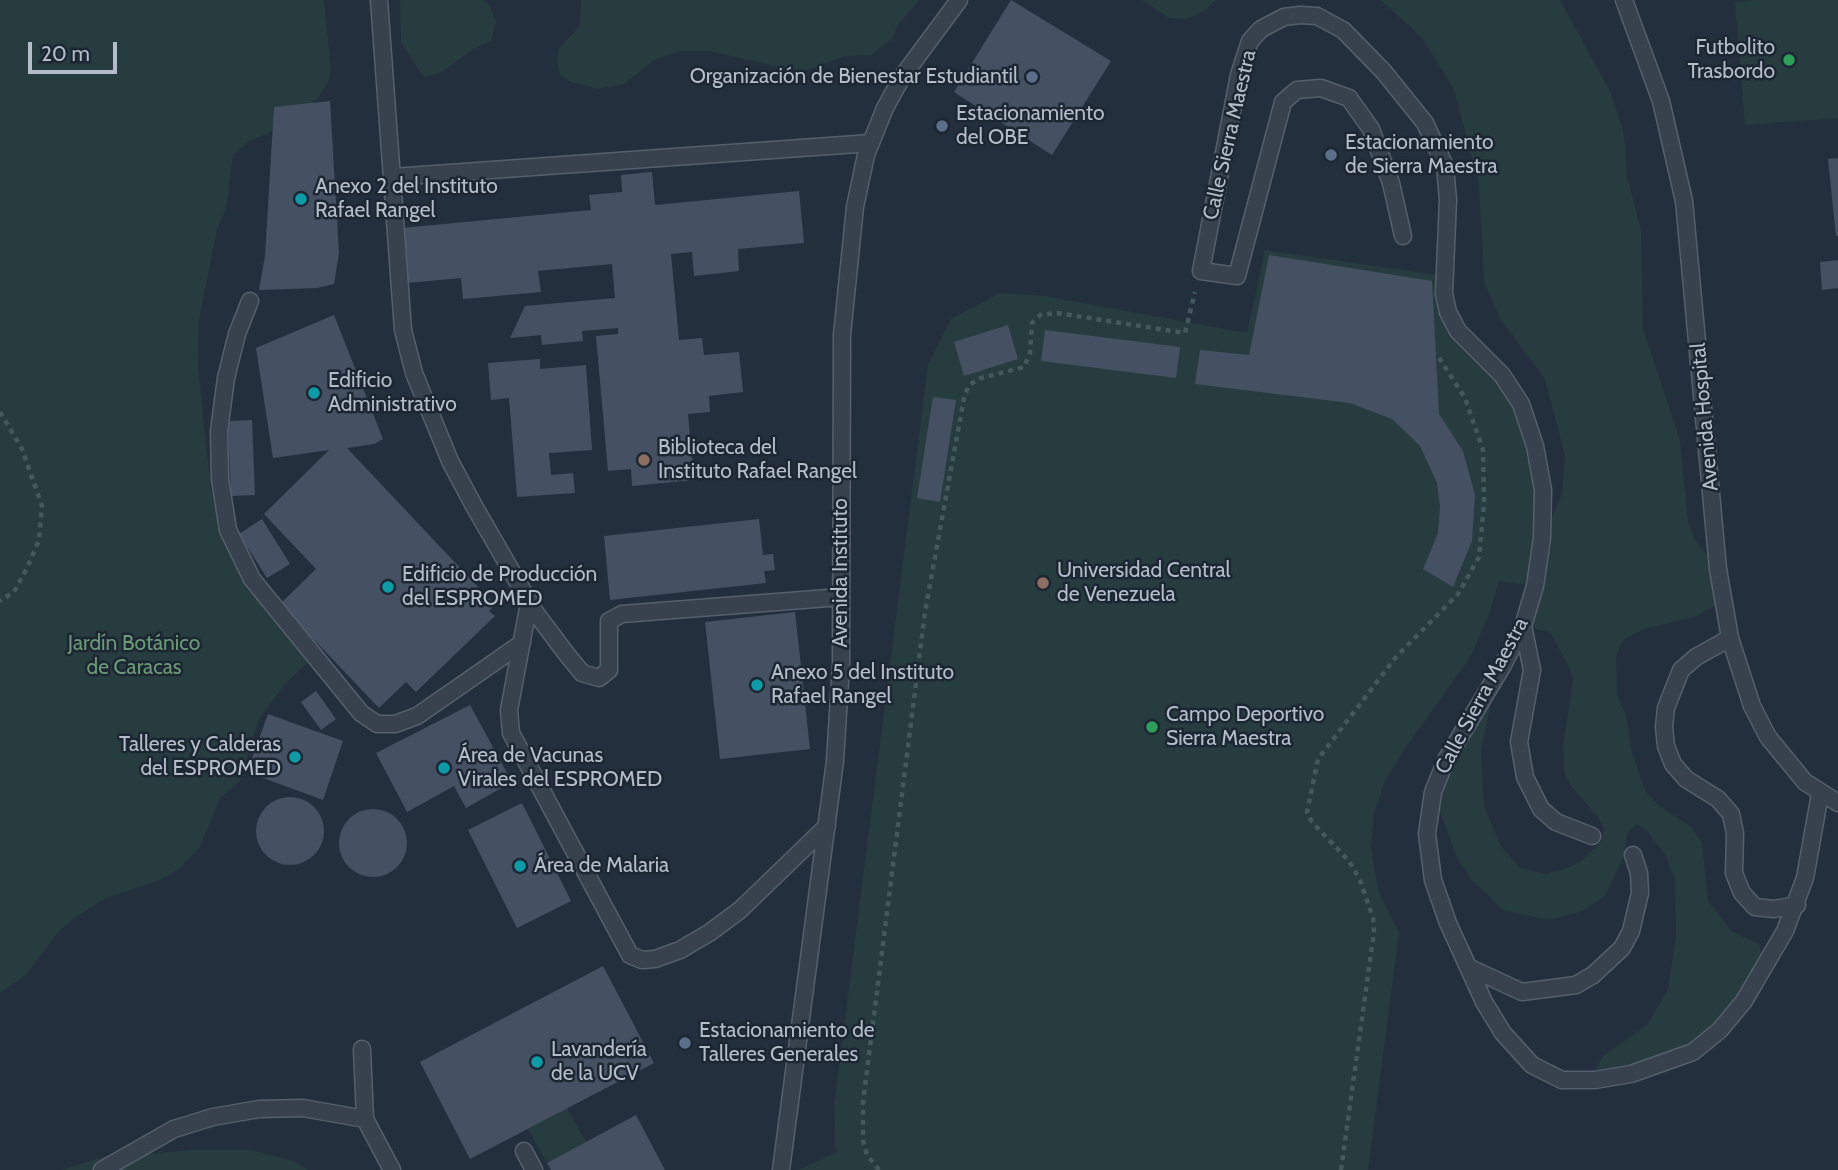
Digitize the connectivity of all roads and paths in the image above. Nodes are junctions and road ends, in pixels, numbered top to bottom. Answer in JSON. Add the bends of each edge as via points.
{"nodes":[{"id":1,"x":379,"y":0,"type":"edge"},
{"id":2,"x":959,"y":0,"type":"edge"},
{"id":3,"x":1624,"y":0,"type":"edge"},
{"id":4,"x":871,"y":144,"type":"junction"},
{"id":5,"x":393,"y":177,"type":"junction"},
{"id":6,"x":1403,"y":236,"type":"dead end"},
{"id":7,"x":1201,"y":271,"type":"junction"},
{"id":8,"x":250,"y":301,"type":"dead end"},
{"id":9,"x":1436,"y":353,"type":"dead end"},
{"id":10,"x":0,"y":412,"type":"edge"},
{"id":11,"x":841,"y":597,"type":"junction"},
{"id":12,"x":0,"y":601,"type":"edge"},
{"id":13,"x":529,"y":603,"type":"junction"},
{"id":14,"x":1523,"y":625,"type":"junction"},
{"id":15,"x":1730,"y":638,"type":"junction"},
{"id":16,"x":522,"y":643,"type":"junction"},
{"id":17,"x":1820,"y":794,"type":"junction"},
{"id":18,"x":1838,"y":803,"type":"edge"},
{"id":19,"x":827,"y":826,"type":"junction"},
{"id":20,"x":1592,"y":836,"type":"dead end"},
{"id":21,"x":1633,"y":855,"type":"dead end"},
{"id":22,"x":1797,"y":905,"type":"junction"},
{"id":23,"x":1468,"y":967,"type":"junction"},
{"id":24,"x":362,"y":1049,"type":"dead end"},
{"id":25,"x":365,"y":1119,"type":"junction"},
{"id":26,"x":524,"y":1151,"type":"dead end"},
{"id":27,"x":102,"y":1170,"type":"edge"},
{"id":28,"x":392,"y":1170,"type":"edge"},
{"id":29,"x":534,"y":1170,"type":"edge"},
{"id":30,"x":781,"y":1170,"type":"edge"},
{"id":31,"x":879,"y":1170,"type":"edge"},
{"id":32,"x":1340,"y":1170,"type":"edge"}],
"edges":[{"from":1,"to":5,"type":"lane"},
{"from":2,"to":4,"type":"lane","name":"Avenida Instituto","via":[[900,80]]},
{"from":3,"to":15,"type":"lane","name":"Avenida Hospital","via":[[1661,101],[1684,201],[1718,569]]},
{"from":4,"to":5,"type":"lane"},
{"from":4,"to":11,"type":"lane","name":"Avenida Instituto","via":[[855,207],[843,321]]},
{"from":5,"to":13,"type":"lane","via":[[403,330],[414,373],[450,461]]},
{"from":6,"to":7,"type":"lane","via":[[1391,183],[1371,129],[1349,98],[1321,88],[1297,90],[1283,102],[1237,276]]},
{"from":7,"to":14,"type":"lane","name":"Calle Sierra Maestra","via":[[1239,75],[1250,41],[1284,17],[1317,16],[1343,30],[1384,72],[1425,123],[1445,166],[1444,294],[1448,312],[1458,331],[1502,374],[1521,404],[1543,490],[1535,586]]},
{"from":7,"to":31,"type":"path","via":[[1185,333],[1040,314],[1032,323],[1024,367],[981,377],[964,398],[925,611],[863,1102],[863,1140],[867,1155]]},
{"from":8,"to":16,"type":"lane","via":[[226,378],[219,431],[228,530],[252,579],[361,713],[377,724],[395,724],[417,716]]},
{"from":9,"to":32,"type":"path","via":[[1465,398],[1483,450],[1485,504],[1479,557],[1458,594],[1396,656],[1318,759],[1307,812],[1349,861],[1373,918]]},
{"from":10,"to":12,"type":"path","via":[[22,449],[41,506],[39,540],[28,566],[13,592]]},
{"from":11,"to":13,"type":"lane","via":[[622,614],[609,621],[609,670],[599,678],[582,673]]},
{"from":11,"to":19,"type":"lane","name":"Avenida Instituto","via":[[841,665]]},
{"from":13,"to":16,"type":"lane"},
{"from":14,"to":20,"type":"lane","via":[[1532,670],[1519,742],[1525,777],[1541,809],[1556,822]]},
{"from":14,"to":23,"type":"lane","name":"Calle Sierra Maestra","via":[[1446,760],[1433,792],[1427,834],[1433,880]]},
{"from":15,"to":17,"type":"lane","name":"Avenida Hospital","via":[[1752,706],[1768,737]]},
{"from":15,"to":22,"type":"lane","via":[[1681,670],[1666,708],[1666,746],[1686,779],[1718,799],[1731,814],[1734,873],[1742,893],[1755,907]]},
{"from":16,"to":19,"type":"lane","via":[[509,710],[511,733],[630,956],[642,960],[666,956],[709,933],[740,910]]},
{"from":17,"to":18,"type":"lane","name":"Avenida Hospital"},
{"from":17,"to":22,"type":"lane","name":"Calle Sierra Maestra"},
{"from":19,"to":30,"type":"lane","name":"Avenida Instituto"},
{"from":21,"to":23,"type":"lane","via":[[1640,893],[1632,931],[1622,948],[1593,975],[1576,985],[1522,992]]},
{"from":22,"to":23,"type":"lane","name":"Calle Sierra Maestra","via":[[1765,970],[1720,1030],[1693,1052],[1631,1074],[1562,1080],[1532,1065],[1503,1033]]},
{"from":24,"to":25,"type":"lane"},
{"from":25,"to":27,"type":"lane","via":[[303,1108],[213,1117],[174,1129]]},
{"from":25,"to":28,"type":"lane"},
{"from":26,"to":29,"type":"lane"}]}
